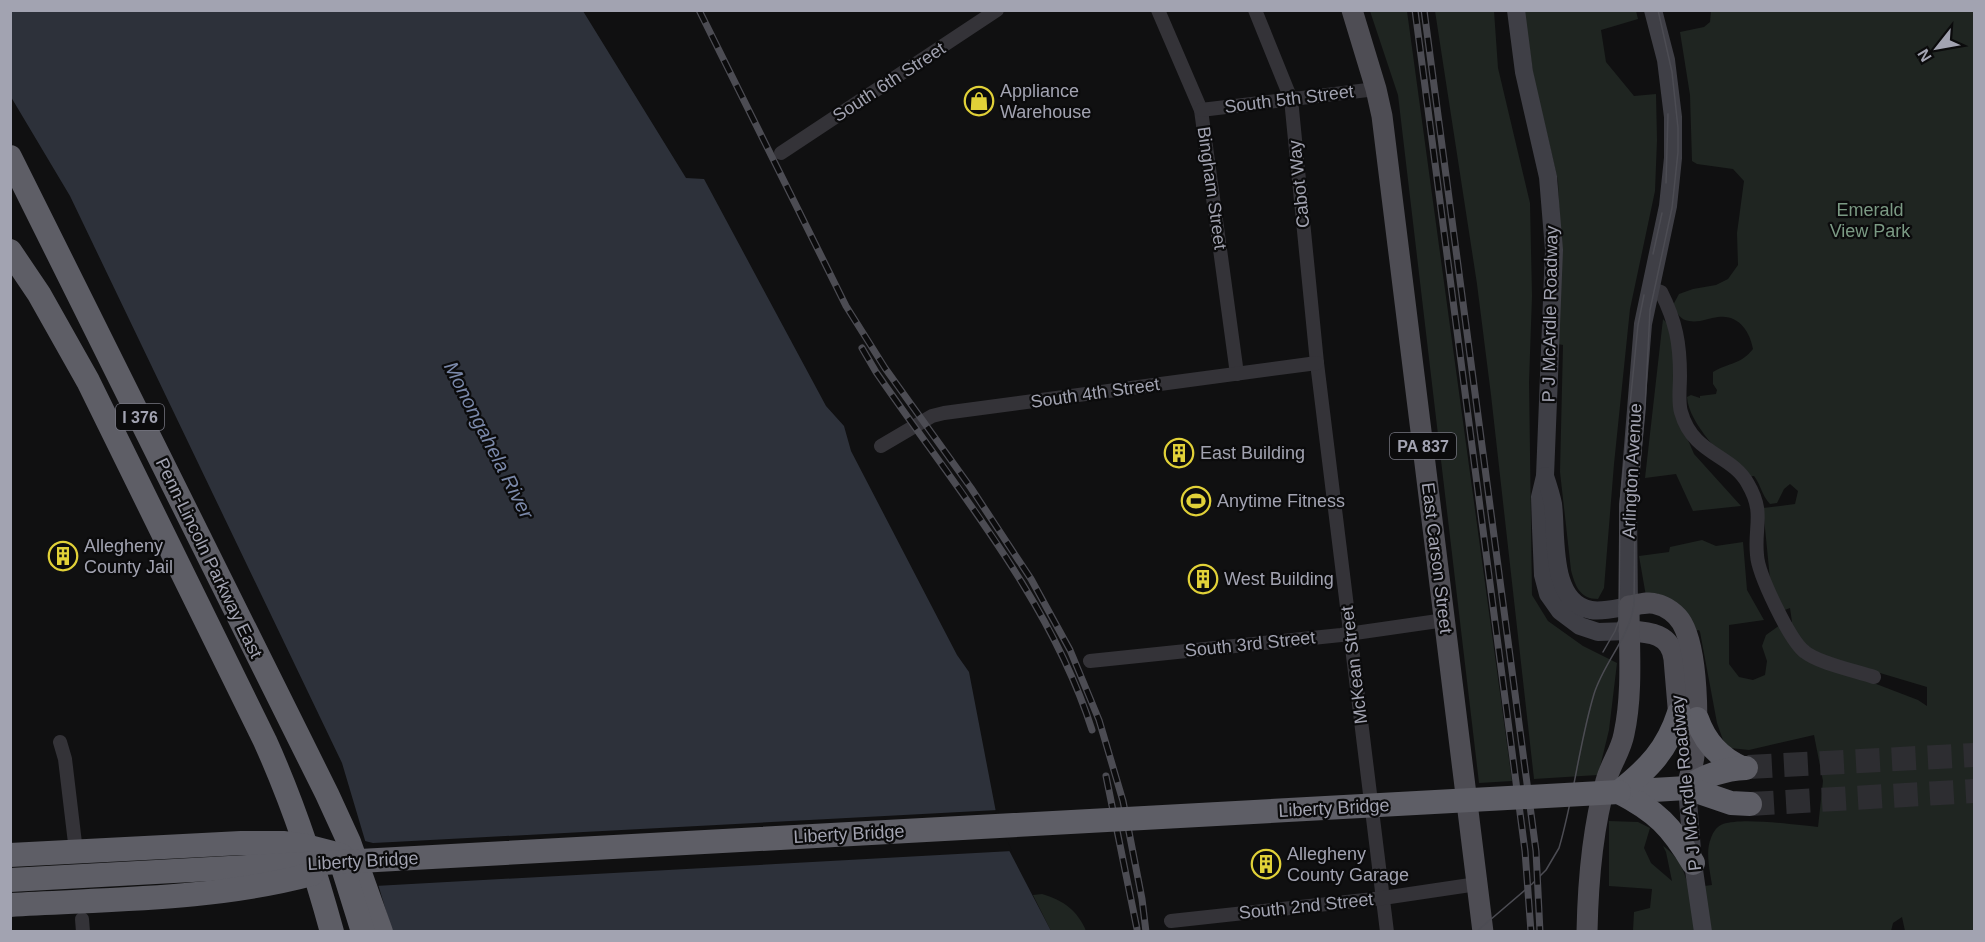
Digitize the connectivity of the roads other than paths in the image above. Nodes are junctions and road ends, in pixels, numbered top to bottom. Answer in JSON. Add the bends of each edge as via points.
{"nodes":[{"id":1,"x":998,"y":10,"type":"edge"},
{"id":2,"x":1158,"y":10,"type":"edge"},
{"id":3,"x":1255,"y":10,"type":"edge"},
{"id":4,"x":1352,"y":10,"type":"edge"},
{"id":5,"x":1516,"y":10,"type":"edge"},
{"id":6,"x":1653,"y":10,"type":"edge"},
{"id":7,"x":1376,"y":88,"type":"junction"},
{"id":8,"x":1291,"y":99,"type":"junction"},
{"id":9,"x":1201,"y":110,"type":"junction"},
{"id":10,"x":781,"y":153,"type":"dead end"},
{"id":11,"x":10,"y":157,"type":"edge"},
{"id":12,"x":10,"y":251,"type":"edge"},
{"id":13,"x":1650,"y":288,"type":"junction"},
{"id":14,"x":1317,"y":363,"type":"junction"},
{"id":15,"x":1238,"y":374,"type":"junction"},
{"id":16,"x":881,"y":446,"type":"dead end"},
{"id":17,"x":1545,"y":476,"type":"junction"},
{"id":18,"x":1620,"y":608,"type":"junction"},
{"id":19,"x":1445,"y":620,"type":"junction"},
{"id":20,"x":1619,"y":631,"type":"junction"},
{"id":21,"x":1350,"y":633,"type":"junction"},
{"id":22,"x":1090,"y":661,"type":"dead end"},
{"id":23,"x":1874,"y":677,"type":"dead end"},
{"id":24,"x":269,"y":678,"type":"junction"},
{"id":25,"x":1688,"y":716,"type":"junction"},
{"id":26,"x":60,"y":742,"type":"dead end"},
{"id":27,"x":287,"y":788,"type":"junction"},
{"id":28,"x":1687,"y":788,"type":"junction"},
{"id":29,"x":1619,"y":792,"type":"junction"},
{"id":30,"x":1750,"y":804,"type":"tunnel mouth"},
{"id":31,"x":75,"y":843,"type":"dead end"},
{"id":32,"x":10,"y":855,"type":"edge"},
{"id":33,"x":361,"y":861,"type":"junction"},
{"id":34,"x":1693,"y":862,"type":"junction"},
{"id":35,"x":10,"y":880,"type":"edge"},
{"id":36,"x":1477,"y":884,"type":"junction"},
{"id":37,"x":1383,"y":898,"type":"junction"},
{"id":38,"x":10,"y":905,"type":"edge"},
{"id":39,"x":1172,"y":921,"type":"dead end"},
{"id":40,"x":332,"y":932,"type":"edge"},
{"id":41,"x":346,"y":932,"type":"edge"},
{"id":42,"x":363,"y":932,"type":"edge"},
{"id":43,"x":381,"y":932,"type":"edge"},
{"id":44,"x":1387,"y":932,"type":"edge"},
{"id":45,"x":1483,"y":932,"type":"edge"},
{"id":46,"x":1587,"y":932,"type":"edge"},
{"id":47,"x":1703,"y":932,"type":"edge"}],
"edges":[{"from":1,"to":10,"type":"street","name":"South 6th Street"},
{"from":2,"to":9,"type":"street","name":"Bingham Street"},
{"from":3,"to":8,"type":"street","name":"Cabot Way"},
{"from":4,"to":7,"type":"main road","name":"East Carson Street","number":"PA 837"},
{"from":5,"to":17,"type":"main road","name":"P J McArdle Roadway","via":[[1524,72],[1548,177],[1554,250]]},
{"from":6,"to":13,"type":"main road","name":"Arlington Avenue","via":[[1666,60],[1673,158],[1668,206]]},
{"from":7,"to":8,"type":"street","name":"South 5th Street"},
{"from":7,"to":19,"type":"main road","name":"East Carson Street","number":"PA 837","via":[[1400,248]]},
{"from":8,"to":9,"type":"street","name":"South 5th Street"},
{"from":8,"to":14,"type":"street","name":"Cabot Way"},
{"from":9,"to":15,"type":"street","name":"Bingham Street"},
{"from":11,"to":24,"type":"highway","name":"Penn-Lincoln Parkway East","number":"I 376"},
{"from":12,"to":27,"type":"highway","name":"Penn-Lincoln Parkway East","number":"I 376","via":[[88,381]]},
{"from":13,"to":18,"type":"main road","name":"Arlington Avenue","via":[[1643,324]]},
{"from":13,"to":23,"type":"street","via":[[1662,292],[1673,316],[1680,350],[1680,411],[1690,434],[1747,481],[1757,501],[1760,573],[1793,639],[1805,653],[1819,660]]},
{"from":14,"to":15,"type":"street","name":"South 4th Street"},
{"from":14,"to":21,"type":"street","name":"McKean Street"},
{"from":15,"to":16,"type":"street","name":"South 4th Street","via":[[944,413]]},
{"from":17,"to":18,"type":"main road","name":"P J McArdle Roadway","via":[[1564,589],[1586,609]]},
{"from":17,"to":20,"type":"main road","name":"P J McArdle Roadway","via":[[1540,496],[1543,575],[1548,594],[1572,621],[1598,632]]},
{"from":18,"to":20,"type":"main road","name":"Arlington Avenue"},
{"from":18,"to":25,"type":"main road","name":"P J McArdle Roadway","via":[[1656,604],[1681,621],[1695,679]]},
{"from":19,"to":21,"type":"street","name":"South 3rd Street"},
{"from":19,"to":36,"type":"main road","name":"East Carson Street","number":"PA 837"},
{"from":20,"to":25,"type":"main road","name":"P J McArdle Roadway","via":[[1656,633],[1669,644]]},
{"from":20,"to":46,"type":"main road","name":"Arlington Avenue","via":[[1630,678],[1624,735],[1598,810],[1588,885]]},
{"from":21,"to":22,"type":"street","name":"South 3rd Street"},
{"from":21,"to":37,"type":"street","name":"McKean Street"},
{"from":24,"to":42,"type":"highway","via":[[339,856]]},
{"from":24,"to":43,"type":"highway","name":"Penn-Lincoln Parkway East","number":"I 376","via":[[345,833]]},
{"from":25,"to":28,"type":"main road","via":[[1694,756]]},
{"from":25,"to":28,"type":"highway","via":[[1711,747],[1732,764],[1745,768],[1710,774]]},
{"from":25,"to":29,"type":"highway","via":[[1654,760]]},
{"from":26,"to":31,"type":"street"},
{"from":27,"to":40,"type":"highway","name":"Penn-Lincoln Parkway East","number":"I 376"},
{"from":27,"to":41,"type":"highway"},
{"from":28,"to":29,"type":"highway","name":"Liberty Bridge"},
{"from":28,"to":30,"type":"highway","via":[[1731,803]]},
{"from":28,"to":34,"type":"main road","name":"P J McArdle Roadway"},
{"from":29,"to":33,"type":"highway","name":"Liberty Bridge","bridge":true},
{"from":29,"to":34,"type":"highway","via":[[1658,815]]},
{"from":32,"to":33,"type":"highway","bridge":true,"via":[[283,843]]},
{"from":33,"to":35,"type":"highway","name":"Liberty Bridge","bridge":true},
{"from":33,"to":38,"type":"highway","bridge":true,"via":[[234,890]]},
{"from":34,"to":47,"type":"main road","name":"P J McArdle Roadway"},
{"from":36,"to":37,"type":"street","name":"South 2nd Street"},
{"from":36,"to":45,"type":"main road","name":"East Carson Street","number":"PA 837"},
{"from":37,"to":39,"type":"street","name":"South 2nd Street"},
{"from":37,"to":44,"type":"street","name":"McKean Street"}]}
